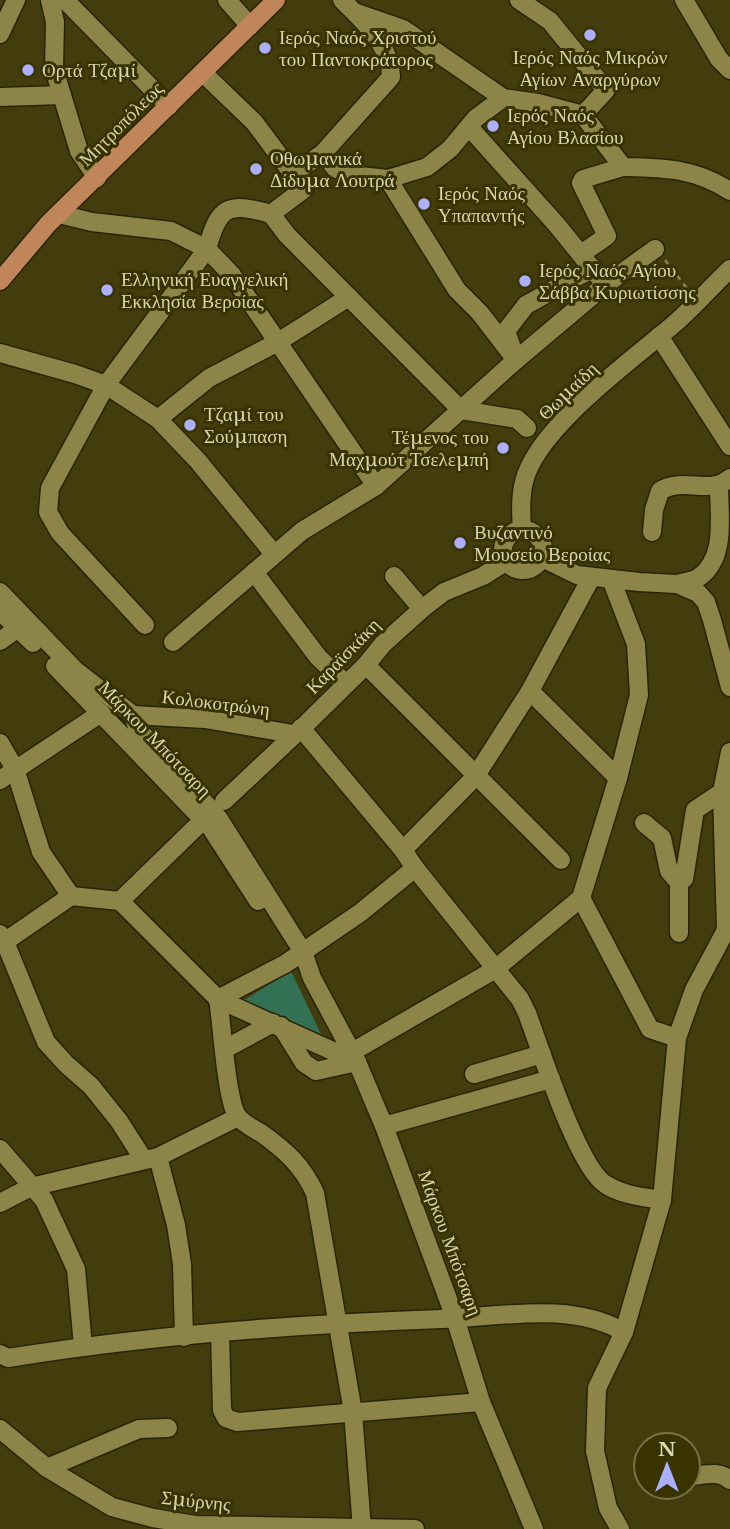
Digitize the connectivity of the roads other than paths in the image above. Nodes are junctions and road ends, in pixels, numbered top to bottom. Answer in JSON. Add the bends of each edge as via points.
{"nodes":[{"id":1,"x":16,"y":0,"type":"edge"},
{"id":2,"x":50,"y":0,"type":"edge"},
{"id":3,"x":65,"y":0,"type":"edge"},
{"id":4,"x":227,"y":0,"type":"edge"},
{"id":5,"x":276,"y":0,"type":"edge"},
{"id":6,"x":519,"y":0,"type":"edge"},
{"id":7,"x":685,"y":0,"type":"edge"},
{"id":8,"x":348,"y":6,"type":"edge"},
{"id":9,"x":250,"y":26,"type":"junction"},
{"id":10,"x":0,"y":34,"type":"edge"},
{"id":11,"x":730,"y":70,"type":"edge"},
{"id":12,"x":203,"y":73,"type":"junction"},
{"id":13,"x":62,"y":95,"type":"junction"},
{"id":14,"x":0,"y":97,"type":"edge"},
{"id":15,"x":503,"y":98,"type":"junction"},
{"id":16,"x":169,"y":106,"type":"junction"},
{"id":17,"x":583,"y":115,"type":"junction"},
{"id":18,"x":470,"y":128,"type":"junction"},
{"id":19,"x":323,"y":153,"type":"junction"},
{"id":20,"x":623,"y":167,"type":"junction"},
{"id":21,"x":97,"y":178,"type":"junction"},
{"id":22,"x":388,"y":179,"type":"junction"},
{"id":23,"x":299,"y":182,"type":"junction"},
{"id":24,"x":730,"y":191,"type":"edge"},
{"id":25,"x":59,"y":214,"type":"junction"},
{"id":26,"x":271,"y":214,"type":"junction"},
{"id":27,"x":207,"y":248,"type":"junction"},
{"id":28,"x":655,"y":248,"type":"road end"},
{"id":29,"x":581,"y":254,"type":"junction"},
{"id":30,"x":730,"y":258,"type":"edge"},
{"id":31,"x":593,"y":268,"type":"junction"},
{"id":32,"x":730,"y":268,"type":"edge"},
{"id":33,"x":0,"y":281,"type":"edge"},
{"id":34,"x":605,"y":285,"type":"junction"},
{"id":35,"x":349,"y":298,"type":"junction"},
{"id":36,"x":659,"y":336,"type":"junction"},
{"id":37,"x":278,"y":342,"type":"junction"},
{"id":38,"x":0,"y":353,"type":"edge"},
{"id":39,"x":516,"y":360,"type":"junction"},
{"id":40,"x":106,"y":385,"type":"junction"},
{"id":41,"x":461,"y":410,"type":"junction"},
{"id":42,"x":159,"y":419,"type":"junction"},
{"id":43,"x":527,"y":428,"type":"dead end"},
{"id":44,"x":730,"y":446,"type":"edge"},
{"id":45,"x":724,"y":482,"type":"edge"},
{"id":46,"x":376,"y":486,"type":"junction"},
{"id":47,"x":522,"y":530,"type":"junction"},
{"id":48,"x":652,"y":532,"type":"dead end"},
{"id":49,"x":274,"y":554,"type":"junction"},
{"id":50,"x":542,"y":558,"type":"junction"},
{"id":51,"x":507,"y":561,"type":"junction"},
{"id":52,"x":254,"y":572,"type":"junction"},
{"id":53,"x":394,"y":576,"type":"dead end"},
{"id":54,"x":591,"y":578,"type":"junction"},
{"id":55,"x":611,"y":579,"type":"junction"},
{"id":56,"x":677,"y":584,"type":"junction"},
{"id":57,"x":0,"y":592,"type":"edge"},
{"id":58,"x":422,"y":609,"type":"junction"},
{"id":59,"x":0,"y":611,"type":"edge"},
{"id":60,"x":145,"y":625,"type":"dead end"},
{"id":61,"x":18,"y":628,"type":"junction"},
{"id":62,"x":0,"y":641,"type":"edge"},
{"id":63,"x":173,"y":642,"type":"dead end"},
{"id":64,"x":366,"y":665,"type":"junction"},
{"id":65,"x":346,"y":684,"type":"junction"},
{"id":66,"x":730,"y":687,"type":"edge"},
{"id":67,"x":530,"y":691,"type":"junction"},
{"id":68,"x":101,"y":713,"type":"junction"},
{"id":69,"x":133,"y":715,"type":"junction"},
{"id":70,"x":297,"y":731,"type":"junction"},
{"id":71,"x":0,"y":743,"type":"edge"},
{"id":72,"x":730,"y":752,"type":"edge"},
{"id":73,"x":15,"y":769,"type":"junction"},
{"id":74,"x":475,"y":776,"type":"junction"},
{"id":75,"x":618,"y":778,"type":"junction"},
{"id":76,"x":0,"y":780,"type":"edge"},
{"id":77,"x":722,"y":792,"type":"junction"},
{"id":78,"x":224,"y":801,"type":"dead end"},
{"id":79,"x":644,"y":823,"type":"dead end"},
{"id":80,"x":196,"y":827,"type":"dead end"},
{"id":81,"x":404,"y":850,"type":"junction"},
{"id":82,"x":561,"y":860,"type":"dead end"},
{"id":83,"x":415,"y":868,"type":"junction"},
{"id":84,"x":679,"y":880,"type":"junction"},
{"id":85,"x":71,"y":896,"type":"junction"},
{"id":86,"x":581,"y":898,"type":"junction"},
{"id":87,"x":120,"y":901,"type":"junction"},
{"id":88,"x":680,"y":933,"type":"dead end"},
{"id":89,"x":2,"y":940,"type":"edge"},
{"id":90,"x":299,"y":955,"type":"junction"},
{"id":91,"x":494,"y":970,"type":"junction"},
{"id":92,"x":218,"y":999,"type":"junction"},
{"id":93,"x":277,"y":1025,"type":"junction"},
{"id":94,"x":677,"y":1038,"type":"junction"},
{"id":95,"x":225,"y":1049,"type":"junction"},
{"id":96,"x":542,"y":1054,"type":"junction"},
{"id":97,"x":354,"y":1057,"type":"junction"},
{"id":98,"x":474,"y":1074,"type":"dead end"},
{"id":99,"x":551,"y":1079,"type":"junction"},
{"id":100,"x":238,"y":1117,"type":"junction"},
{"id":101,"x":384,"y":1126,"type":"junction"},
{"id":102,"x":0,"y":1149,"type":"edge"},
{"id":103,"x":151,"y":1158,"type":"junction"},
{"id":104,"x":31,"y":1187,"type":"junction"},
{"id":105,"x":662,"y":1200,"type":"junction"},
{"id":106,"x":0,"y":1203,"type":"edge"},
{"id":107,"x":455,"y":1318,"type":"junction"},
{"id":108,"x":339,"y":1323,"type":"junction"},
{"id":109,"x":624,"y":1332,"type":"junction"},
{"id":110,"x":220,"y":1333,"type":"junction"},
{"id":111,"x":184,"y":1337,"type":"junction"},
{"id":112,"x":83,"y":1346,"type":"junction"},
{"id":113,"x":4,"y":1356,"type":"edge"},
{"id":114,"x":481,"y":1402,"type":"junction"},
{"id":115,"x":353,"y":1412,"type":"junction"},
{"id":116,"x":167,"y":1428,"type":"dead end"},
{"id":117,"x":0,"y":1429,"type":"edge"},
{"id":118,"x":47,"y":1468,"type":"junction"},
{"id":119,"x":702,"y":1475,"type":"edge"},
{"id":120,"x":730,"y":1480,"type":"edge"},
{"id":121,"x":198,"y":1527,"type":"edge"},
{"id":122,"x":362,"y":1529,"type":"edge"},
{"id":123,"x":415,"y":1529,"type":"edge"},
{"id":124,"x":534,"y":1529,"type":"edge"},
{"id":125,"x":620,"y":1529,"type":"edge"}],
"edges":[{"from":1,"to":10,"type":"street"},
{"from":2,"to":13,"type":"street","via":[[55,22],[54,69]]},
{"from":3,"to":16,"type":"street"},
{"from":4,"to":9,"type":"street"},
{"from":5,"to":9,"type":"main road","name":"Μητροπόλεως"},
{"from":6,"to":17,"type":"street","via":[[550,21],[606,90]]},
{"from":7,"to":11,"type":"street"},
{"from":8,"to":15,"type":"street","via":[[403,29]]},
{"from":8,"to":19,"type":"street","via":[[380,42],[391,65],[391,77]]},
{"from":9,"to":12,"type":"main road","name":"Μητροπόλεως"},
{"from":12,"to":16,"type":"main road","name":"Μητροπόλεως"},
{"from":12,"to":23,"type":"street","via":[[254,122]]},
{"from":13,"to":14,"type":"street"},
{"from":13,"to":21,"type":"street","via":[[79,151]]},
{"from":15,"to":17,"type":"street"},
{"from":15,"to":18,"type":"street"},
{"from":16,"to":21,"type":"main road","name":"Μητροπόλεως"},
{"from":17,"to":20,"type":"street"},
{"from":18,"to":22,"type":"street","via":[[427,167]]},
{"from":18,"to":29,"type":"street"},
{"from":19,"to":22,"type":"street","via":[[335,169]]},
{"from":19,"to":23,"type":"street"},
{"from":20,"to":24,"type":"street","via":[[686,170]]},
{"from":20,"to":29,"type":"street","via":[[581,183],[607,236]]},
{"from":21,"to":25,"type":"main road","name":"Μητροπόλεως"},
{"from":22,"to":39,"type":"street","via":[[457,290]]},
{"from":23,"to":26,"type":"street"},
{"from":25,"to":27,"type":"street","via":[[171,231]]},
{"from":25,"to":33,"type":"main road","name":"Μητροπόλεως"},
{"from":26,"to":27,"type":"street","via":[[228,209],[216,220]]},
{"from":26,"to":35,"type":"street"},
{"from":27,"to":37,"type":"street","via":[[232,275]]},
{"from":27,"to":40,"type":"street"},
{"from":28,"to":34,"type":"street"},
{"from":29,"to":31,"type":"street"},
{"from":30,"to":36,"type":"street","name":"Θωμαίδη"},
{"from":31,"to":34,"type":"street"},
{"from":31,"to":39,"type":"street","via":[[526,305],[506,331]]},
{"from":32,"to":36,"type":"street","name":"Θωμαίδη"},
{"from":34,"to":39,"type":"street"},
{"from":35,"to":37,"type":"street"},
{"from":35,"to":41,"type":"street"},
{"from":36,"to":44,"type":"street"},
{"from":36,"to":47,"type":"street","name":"Θωμαίδη","via":[[567,415],[542,447],[524,481]]},
{"from":37,"to":42,"type":"street","via":[[209,378]]},
{"from":37,"to":46,"type":"street"},
{"from":38,"to":40,"type":"street"},
{"from":39,"to":41,"type":"street"},
{"from":40,"to":42,"type":"street"},
{"from":40,"to":60,"type":"street","via":[[50,488],[48,512],[60,533]]},
{"from":41,"to":43,"type":"street","via":[[517,419]]},
{"from":41,"to":46,"type":"street"},
{"from":42,"to":49,"type":"street"},
{"from":45,"to":48,"type":"street","via":[[671,484],[660,491]]},
{"from":45,"to":56,"type":"street","via":[[715,560],[697,579]]},
{"from":46,"to":49,"type":"street","via":[[302,531]]},
{"from":47,"to":50,"type":"street","via":[[541,540]]},
{"from":47,"to":51,"type":"street","via":[[505,540]]},
{"from":49,"to":52,"type":"street"},
{"from":50,"to":51,"type":"street","via":[[524,570]]},
{"from":50,"to":54,"type":"street"},
{"from":51,"to":58,"type":"street","name":"Καραϊσκάκη","via":[[444,592]]},
{"from":52,"to":63,"type":"street"},
{"from":52,"to":65,"type":"street","via":[[318,657]]},
{"from":53,"to":58,"type":"street"},
{"from":54,"to":55,"type":"street"},
{"from":54,"to":67,"type":"street"},
{"from":55,"to":56,"type":"street"},
{"from":55,"to":75,"type":"street","via":[[636,644],[639,669],[639,695]]},
{"from":56,"to":66,"type":"street","via":[[706,602]]},
{"from":57,"to":69,"type":"street","name":"Μάρκου Μπότσαρη","via":[[75,670]]},
{"from":58,"to":64,"type":"street","name":"Καραϊσκάκη"},
{"from":59,"to":61,"type":"street","name":"Μάρκου Μπότσαρη"},
{"from":61,"to":62,"type":"street"},
{"from":61,"to":68,"type":"street","name":"Μάρκου Μπότσαρη"},
{"from":64,"to":65,"type":"street","name":"Καραϊσκάκη"},
{"from":64,"to":74,"type":"street"},
{"from":65,"to":70,"type":"street","name":"Καραϊσκάκη"},
{"from":67,"to":74,"type":"street"},
{"from":67,"to":75,"type":"street"},
{"from":68,"to":73,"type":"street"},
{"from":68,"to":90,"type":"street","name":"Μάρκου Μπότσαρη","via":[[211,828]]},
{"from":69,"to":70,"type":"street","name":"Κολοκοτρώνη"},
{"from":69,"to":90,"type":"street","name":"Μάρκου Μπότσαρη","via":[[138,730],[219,819]]},
{"from":70,"to":78,"type":"street","name":"Καραϊσκάκη"},
{"from":70,"to":81,"type":"street"},
{"from":71,"to":73,"type":"street"},
{"from":72,"to":77,"type":"street"},
{"from":73,"to":76,"type":"street"},
{"from":73,"to":85,"type":"street","via":[[41,852]]},
{"from":74,"to":81,"type":"street"},
{"from":74,"to":82,"type":"street"},
{"from":75,"to":86,"type":"street"},
{"from":77,"to":84,"type":"street","via":[[695,810],[688,862],[684,879]]},
{"from":77,"to":94,"type":"street","via":[[726,930],[694,989]]},
{"from":79,"to":84,"type":"street","via":[[662,838],[668,872]]},
{"from":80,"to":87,"type":"street"},
{"from":81,"to":83,"type":"street"},
{"from":83,"to":90,"type":"street"},
{"from":83,"to":91,"type":"street"},
{"from":84,"to":88,"type":"street"},
{"from":85,"to":87,"type":"street"},
{"from":85,"to":89,"type":"street"},
{"from":86,"to":91,"type":"street"},
{"from":86,"to":94,"type":"street","via":[[650,1029]]},
{"from":87,"to":92,"type":"street"},
{"from":89,"to":103,"type":"street","via":[[46,1042]]},
{"from":90,"to":92,"type":"street"},
{"from":90,"to":97,"type":"street","name":"Μάρκου Μπότσαρη"},
{"from":91,"to":96,"type":"street","via":[[520,999]]},
{"from":91,"to":97,"type":"street"},
{"from":92,"to":93,"type":"street"},
{"from":92,"to":95,"type":"street"},
{"from":93,"to":95,"type":"street"},
{"from":93,"to":97,"type":"street"},
{"from":93,"to":97,"type":"street","via":[[304,1063],[316,1071]]},
{"from":94,"to":105,"type":"street"},
{"from":95,"to":100,"type":"street"},
{"from":96,"to":98,"type":"street"},
{"from":96,"to":99,"type":"street"},
{"from":97,"to":101,"type":"street","name":"Μάρκου Μπότσαρη"},
{"from":99,"to":101,"type":"street"},
{"from":99,"to":105,"type":"street","via":[[590,1170],[604,1184]]},
{"from":100,"to":103,"type":"street"},
{"from":100,"to":108,"type":"street","via":[[306,1173],[314,1193]]},
{"from":101,"to":107,"type":"street","name":"Μάρκου Μπότσαρη"},
{"from":102,"to":104,"type":"street"},
{"from":103,"to":104,"type":"street"},
{"from":103,"to":111,"type":"street","via":[[176,1225]]},
{"from":104,"to":106,"type":"street"},
{"from":104,"to":112,"type":"street","via":[[44,1200],[76,1269]]},
{"from":105,"to":109,"type":"street"},
{"from":107,"to":108,"type":"street"},
{"from":107,"to":109,"type":"street","via":[[543,1313],[581,1316]]},
{"from":107,"to":114,"type":"street","name":"Μάρκου Μπότσαρη"},
{"from":108,"to":110,"type":"street"},
{"from":108,"to":115,"type":"street"},
{"from":109,"to":125,"type":"street","via":[[597,1388],[594,1415],[600,1474],[608,1508]]},
{"from":110,"to":111,"type":"street"},
{"from":110,"to":115,"type":"street","via":[[226,1418],[237,1422]]},
{"from":111,"to":112,"type":"street"},
{"from":112,"to":113,"type":"street"},
{"from":114,"to":115,"type":"street"},
{"from":114,"to":124,"type":"street","name":"Μάρκου Μπότσαρη"},
{"from":115,"to":122,"type":"street"},
{"from":116,"to":118,"type":"street","via":[[139,1429]]},
{"from":117,"to":118,"type":"street","name":"Σμύρνης"},
{"from":118,"to":121,"type":"street","name":"Σμύρνης","via":[[112,1507]]},
{"from":119,"to":120,"type":"street","via":[[717,1474]]},
{"from":121,"to":122,"type":"street","name":"Σμύρνης"},
{"from":122,"to":123,"type":"street","name":"Σμύρνης"}]}
